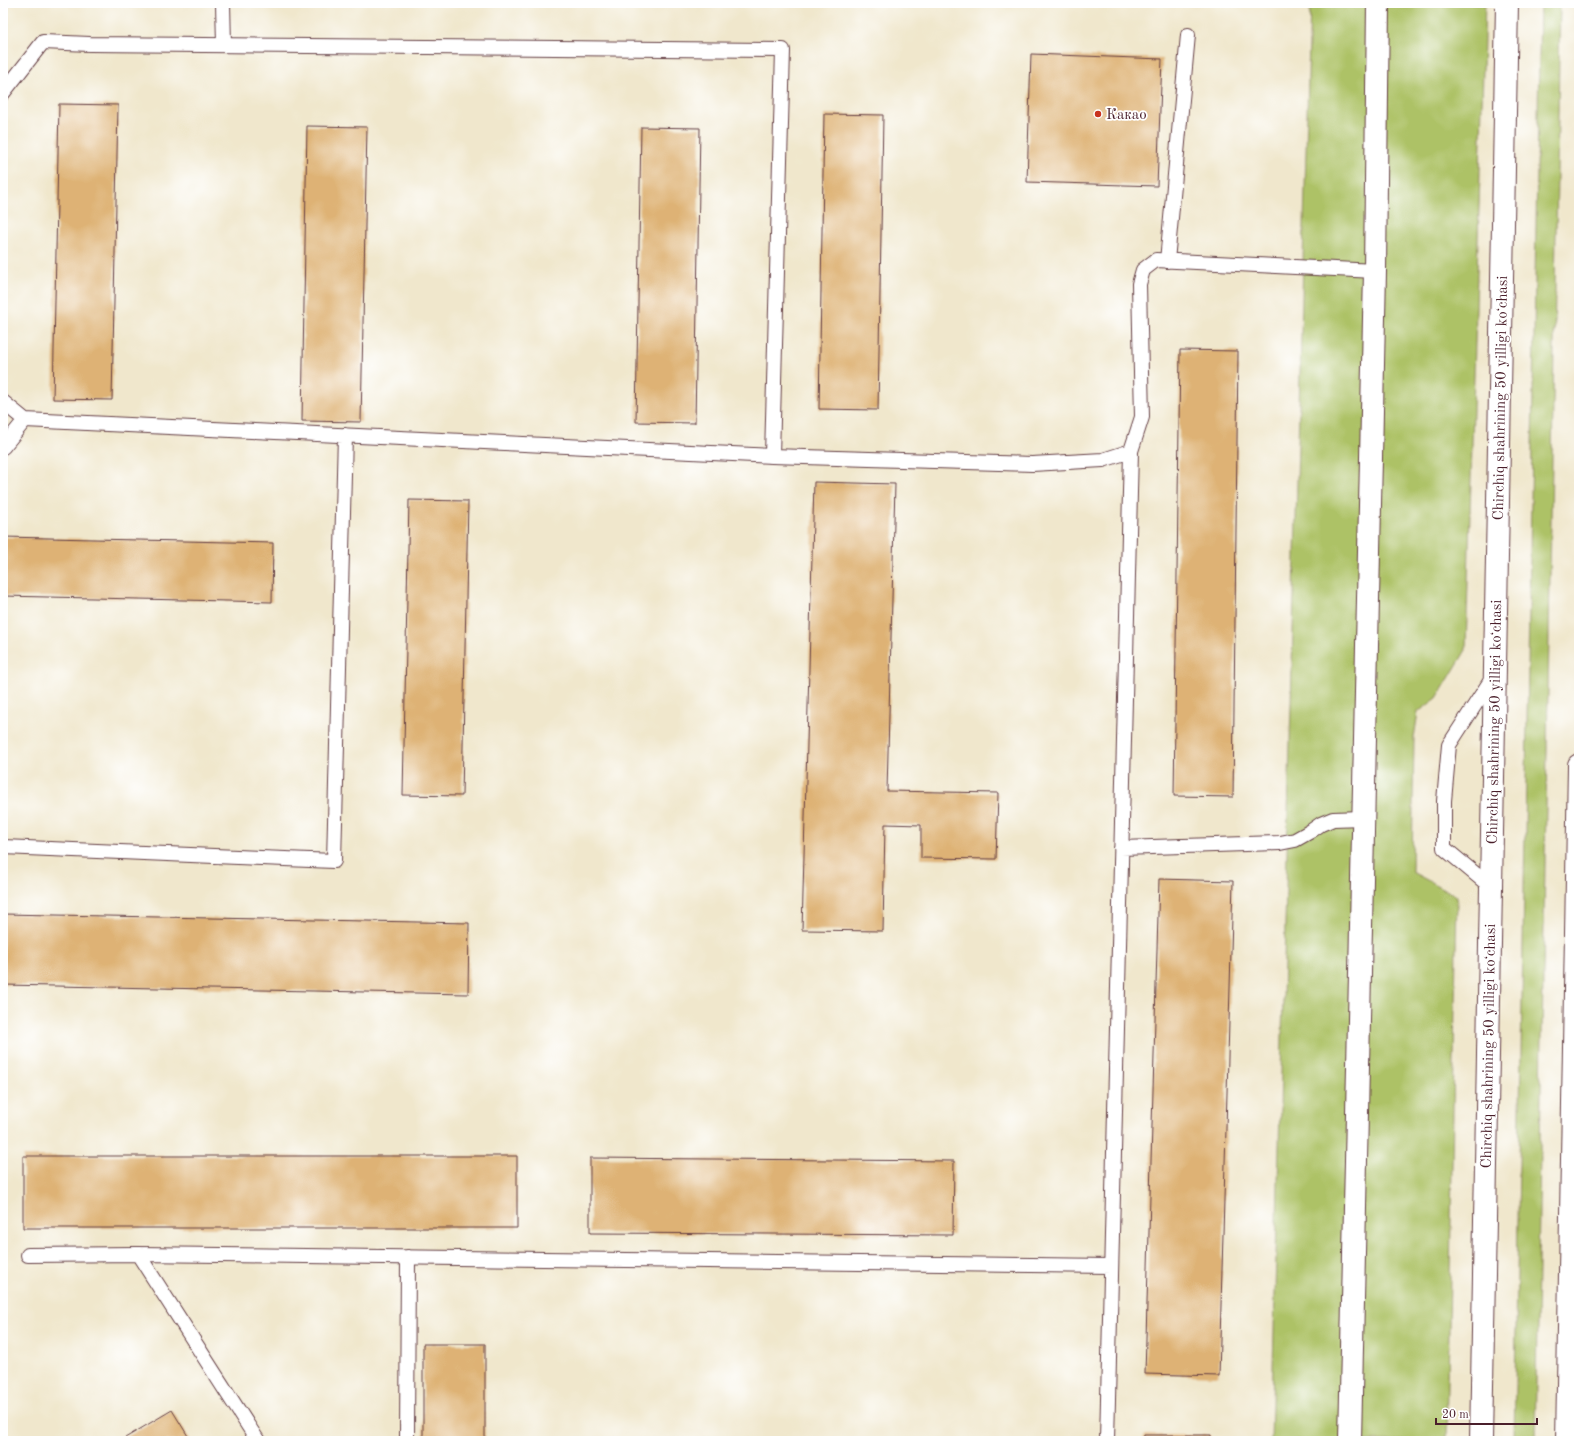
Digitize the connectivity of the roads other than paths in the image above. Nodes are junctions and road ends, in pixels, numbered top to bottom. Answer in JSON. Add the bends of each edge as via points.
{"nodes":[{"id":1,"x":223,"y":3,"type":"edge"},
{"id":2,"x":1378,"y":3,"type":"edge"},
{"id":3,"x":1507,"y":3,"type":"edge"},
{"id":4,"x":1188,"y":35,"type":"dead end"},
{"id":5,"x":224,"y":45,"type":"junction"},
{"id":6,"x":3,"y":93,"type":"edge"},
{"id":7,"x":1167,"y":261,"type":"junction"},
{"id":8,"x":1375,"y":271,"type":"junction"},
{"id":9,"x":3,"y":402,"type":"edge"},
{"id":10,"x":25,"y":420,"type":"junction"},
{"id":11,"x":345,"y":435,"type":"junction"},
{"id":12,"x":3,"y":447,"type":"edge"},
{"id":13,"x":1131,"y":451,"type":"junction"},
{"id":14,"x":772,"y":456,"type":"junction"},
{"id":15,"x":1495,"y":675,"type":"junction"},
{"id":16,"x":1579,"y":766,"type":"edge"},
{"id":17,"x":1362,"y":818,"type":"junction"},
{"id":18,"x":3,"y":847,"type":"edge"},
{"id":19,"x":1121,"y":848,"type":"junction"},
{"id":20,"x":1491,"y":887,"type":"junction"},
{"id":21,"x":138,"y":1254,"type":"junction"},
{"id":22,"x":28,"y":1255,"type":"dead end"},
{"id":23,"x":408,"y":1257,"type":"junction"},
{"id":24,"x":1112,"y":1266,"type":"junction"},
{"id":25,"x":258,"y":1441,"type":"edge"},
{"id":26,"x":407,"y":1441,"type":"edge"},
{"id":27,"x":1107,"y":1441,"type":"edge"},
{"id":28,"x":1350,"y":1441,"type":"edge"},
{"id":29,"x":1481,"y":1441,"type":"edge"},
{"id":30,"x":1567,"y":1441,"type":"edge"}],
"edges":[{"from":1,"to":5,"type":"lane"},
{"from":2,"to":8,"type":"main road"},
{"from":3,"to":15,"type":"main road","name":"Chirchiq shahrining 50 yilligi koʻchasi"},
{"from":4,"to":7,"type":"lane"},
{"from":5,"to":6,"type":"lane","via":[[43,42]]},
{"from":5,"to":14,"type":"lane","via":[[783,50]]},
{"from":7,"to":8,"type":"lane"},
{"from":7,"to":13,"type":"lane","via":[[1156,260],[1144,270],[1138,284],[1142,417]]},
{"from":8,"to":17,"type":"main road"},
{"from":9,"to":10,"type":"lane"},
{"from":10,"to":11,"type":"lane"},
{"from":10,"to":12,"type":"lane"},
{"from":11,"to":14,"type":"lane"},
{"from":11,"to":18,"type":"lane","via":[[334,861]]},
{"from":13,"to":14,"type":"lane","via":[[1104,460],[1032,464]]},
{"from":13,"to":19,"type":"lane"},
{"from":15,"to":20,"type":"main road","name":"Chirchiq shahrining 50 yilligi koʻchasi"},
{"from":15,"to":20,"type":"lane","via":[[1449,745],[1444,801],[1444,848]]},
{"from":16,"to":30,"type":"main road"},
{"from":17,"to":19,"type":"lane","via":[[1333,819],[1296,840],[1280,843]]},
{"from":17,"to":28,"type":"main road"},
{"from":19,"to":24,"type":"lane"},
{"from":20,"to":29,"type":"main road","name":"Chirchiq shahrining 50 yilligi koʻchasi"},
{"from":21,"to":22,"type":"lane"},
{"from":21,"to":23,"type":"lane"},
{"from":21,"to":25,"type":"lane"},
{"from":23,"to":24,"type":"lane"},
{"from":23,"to":26,"type":"lane"},
{"from":24,"to":27,"type":"lane"}]}
